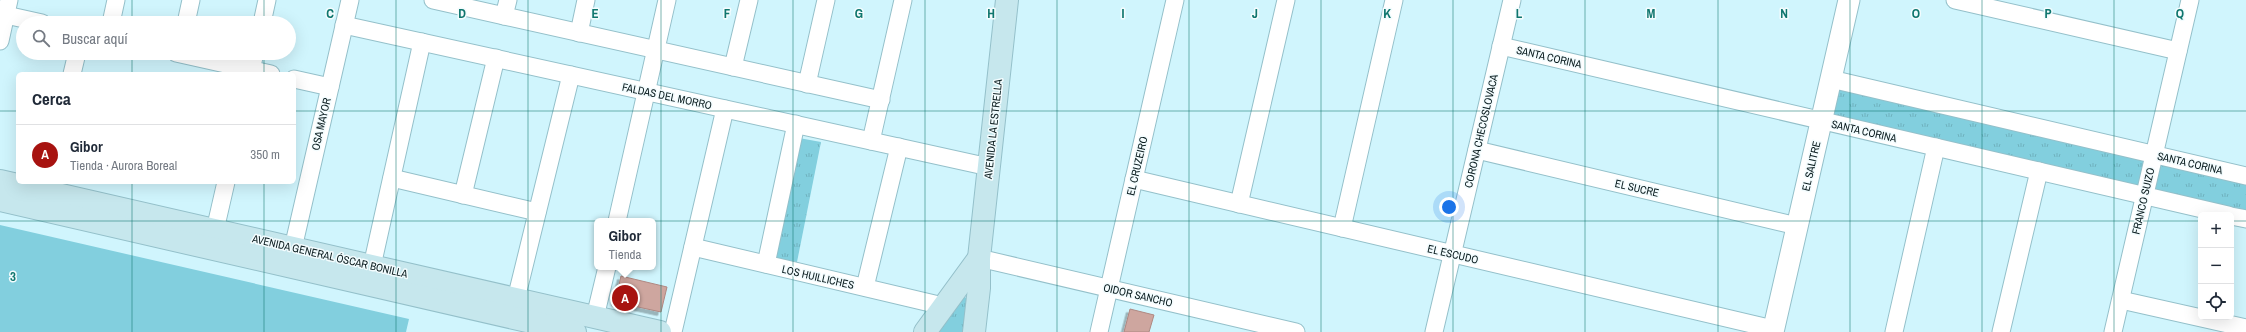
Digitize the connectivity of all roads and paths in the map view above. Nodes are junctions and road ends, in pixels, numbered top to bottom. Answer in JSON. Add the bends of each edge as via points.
{"nodes":[{"id":1,"x":116,"y":0,"type":"edge"},
{"id":2,"x":191,"y":0,"type":"edge"},
{"id":3,"x":267,"y":0,"type":"edge"},
{"id":4,"x":350,"y":0,"type":"edge"},
{"id":5,"x":433,"y":0,"type":"edge"},
{"id":6,"x":586,"y":0,"type":"edge"},
{"id":7,"x":667,"y":0,"type":"edge"},
{"id":8,"x":749,"y":0,"type":"edge"},
{"id":9,"x":826,"y":0,"type":"edge"},
{"id":10,"x":903,"y":0,"type":"edge"},
{"id":11,"x":1007,"y":0,"type":"edge"},
{"id":12,"x":1175,"y":0,"type":"edge"},
{"id":13,"x":1286,"y":0,"type":"edge"},
{"id":14,"x":1394,"y":0,"type":"edge"},
{"id":15,"x":1512,"y":0,"type":"edge"},
{"id":16,"x":1849,"y":0,"type":"edge"},
{"id":17,"x":1956,"y":0,"type":"edge"},
{"id":18,"x":2190,"y":0,"type":"edge"},
{"id":19,"x":8,"y":7,"type":"edge"},
{"id":20,"x":506,"y":8,"type":"edge"},
{"id":21,"x":27,"y":16,"type":"edge"},
{"id":22,"x":113,"y":16,"type":"edge"},
{"id":23,"x":188,"y":16,"type":"edge"},
{"id":24,"x":264,"y":16,"type":"edge"},
{"id":25,"x":344,"y":25,"type":"junction"},
{"id":26,"x":579,"y":33,"type":"junction"},
{"id":27,"x":0,"y":41,"type":"edge"},
{"id":28,"x":422,"y":42,"type":"junction"},
{"id":29,"x":1501,"y":46,"type":"junction"},
{"id":30,"x":656,"y":50,"type":"junction"},
{"id":31,"x":2178,"y":51,"type":"junction"},
{"id":32,"x":496,"y":58,"type":"junction"},
{"id":33,"x":75,"y":60,"type":"edge"},
{"id":34,"x":205,"y":60,"type":"edge"},
{"id":35,"x":254,"y":60,"type":"edge"},
{"id":36,"x":733,"y":67,"type":"junction"},
{"id":37,"x":72,"y":72,"type":"edge"},
{"id":38,"x":251,"y":72,"type":"edge"},
{"id":39,"x":571,"y":75,"type":"junction"},
{"id":40,"x":296,"y":79,"type":"edge"},
{"id":41,"x":1831,"y":79,"type":"junction"},
{"id":42,"x":807,"y":84,"type":"junction"},
{"id":43,"x":330,"y":87,"type":"junction"},
{"id":44,"x":646,"y":92,"type":"junction"},
{"id":45,"x":881,"y":100,"type":"junction"},
{"id":46,"x":725,"y":109,"type":"junction"},
{"id":47,"x":1821,"y":120,"type":"junction"},
{"id":48,"x":796,"y":124,"type":"junction"},
{"id":49,"x":871,"y":141,"type":"junction"},
{"id":50,"x":899,"y":147,"type":"junction"},
{"id":51,"x":1936,"y":147,"type":"junction"},
{"id":52,"x":1477,"y":150,"type":"junction"},
{"id":53,"x":2154,"y":154,"type":"junction"},
{"id":54,"x":989,"y":167,"type":"junction"},
{"id":55,"x":2039,"y":171,"type":"junction"},
{"id":56,"x":2246,"y":176,"type":"edge"},
{"id":57,"x":392,"y":178,"type":"junction"},
{"id":58,"x":1134,"y":179,"type":"junction"},
{"id":59,"x":0,"y":181,"type":"edge"},
{"id":60,"x":16,"y":183,"type":"edge"},
{"id":61,"x":24,"y":184,"type":"edge"},
{"id":62,"x":226,"y":184,"type":"edge"},
{"id":63,"x":47,"y":187,"type":"edge"},
{"id":64,"x":463,"y":194,"type":"junction"},
{"id":65,"x":2145,"y":196,"type":"junction"},
{"id":66,"x":0,"y":200,"type":"edge"},
{"id":67,"x":1239,"y":204,"type":"junction"},
{"id":68,"x":537,"y":212,"type":"junction"},
{"id":69,"x":2215,"y":212,"type":"edge"},
{"id":70,"x":2234,"y":217,"type":"edge"},
{"id":71,"x":618,"y":218,"type":"edge"},
{"id":72,"x":2246,"y":219,"type":"edge"},
{"id":73,"x":1797,"y":226,"type":"junction"},
{"id":74,"x":1342,"y":228,"type":"junction"},
{"id":75,"x":215,"y":230,"type":"junction"},
{"id":76,"x":693,"y":247,"type":"junction"},
{"id":77,"x":293,"y":248,"type":"junction"},
{"id":78,"x":1453,"y":254,"type":"junction"},
{"id":79,"x":979,"y":258,"type":"junction"},
{"id":80,"x":766,"y":264,"type":"junction"},
{"id":81,"x":372,"y":266,"type":"junction"},
{"id":82,"x":606,"y":270,"type":"edge"},
{"id":83,"x":865,"y":288,"type":"junction"},
{"id":84,"x":1109,"y":288,"type":"junction"},
{"id":85,"x":516,"y":299,"type":"junction"},
{"id":86,"x":2121,"y":300,"type":"junction"},
{"id":87,"x":943,"y":306,"type":"junction"},
{"id":88,"x":596,"y":317,"type":"junction"},
{"id":89,"x":2246,"y":328,"type":"edge"},
{"id":90,"x":1773,"y":330,"type":"edge"},
{"id":91,"x":575,"y":332,"type":"edge"},
{"id":92,"x":660,"y":332,"type":"edge"},
{"id":93,"x":673,"y":332,"type":"edge"},
{"id":94,"x":925,"y":332,"type":"edge"},
{"id":95,"x":974,"y":332,"type":"edge"},
{"id":96,"x":1099,"y":332,"type":"edge"},
{"id":97,"x":1296,"y":332,"type":"edge"},
{"id":98,"x":1434,"y":332,"type":"edge"},
{"id":99,"x":1894,"y":332,"type":"edge"},
{"id":100,"x":2001,"y":332,"type":"edge"},
{"id":101,"x":2113,"y":332,"type":"edge"}],
"edges":[{"from":1,"to":22,"type":"street"},
{"from":2,"to":23,"type":"street"},
{"from":3,"to":24,"type":"street"},
{"from":4,"to":25,"type":"street","name":"OSA MAYOR"},
{"from":5,"to":20,"type":"street"},
{"from":6,"to":26,"type":"street"},
{"from":7,"to":30,"type":"street"},
{"from":8,"to":36,"type":"street"},
{"from":9,"to":42,"type":"street"},
{"from":10,"to":45,"type":"street"},
{"from":11,"to":54,"type":"main road","name":"AVENIDA LA ESTRELLA"},
{"from":12,"to":58,"type":"street","name":"EL CRUZEIRO"},
{"from":13,"to":67,"type":"street"},
{"from":14,"to":74,"type":"street"},
{"from":15,"to":29,"type":"street","name":"CORONA CHECOSLOVACA"},
{"from":16,"to":41,"type":"street","name":"EL SALITRE"},
{"from":17,"to":31,"type":"street"},
{"from":18,"to":31,"type":"street","name":"FRANCO SUIZO"},
{"from":19,"to":21,"type":"street"},
{"from":19,"to":27,"type":"street"},
{"from":20,"to":26,"type":"street"},
{"from":25,"to":28,"type":"street","name":"FALDAS DEL MORRO"},
{"from":25,"to":43,"type":"street","name":"OSA MAYOR"},
{"from":26,"to":30,"type":"street"},
{"from":28,"to":32,"type":"street","name":"FALDAS DEL MORRO"},
{"from":28,"to":57,"type":"street"},
{"from":29,"to":47,"type":"street","name":"SANTA CORINA"},
{"from":29,"to":52,"type":"street","name":"CORONA CHECOSLOVACA"},
{"from":30,"to":36,"type":"street"},
{"from":30,"to":44,"type":"street"},
{"from":31,"to":53,"type":"street","name":"FRANCO SUIZO"},
{"from":32,"to":39,"type":"street","name":"FALDAS DEL MORRO"},
{"from":32,"to":64,"type":"street"},
{"from":33,"to":37,"type":"street"},
{"from":34,"to":38,"type":"street"},
{"from":35,"to":38,"type":"street"},
{"from":36,"to":42,"type":"street"},
{"from":39,"to":44,"type":"street","name":"FALDAS DEL MORRO"},
{"from":39,"to":68,"type":"street"},
{"from":40,"to":43,"type":"street"},
{"from":41,"to":47,"type":"street","name":"EL SALITRE"},
{"from":41,"to":53,"type":"street","name":"SANTA CORINA"},
{"from":42,"to":45,"type":"street"},
{"from":43,"to":77,"type":"street","name":"OSA MAYOR"},
{"from":44,"to":46,"type":"street","name":"FALDAS DEL MORRO"},
{"from":44,"to":71,"type":"street"},
{"from":45,"to":49,"type":"street"},
{"from":46,"to":48,"type":"street","name":"FALDAS DEL MORRO"},
{"from":46,"to":76,"type":"street"},
{"from":47,"to":51,"type":"street","name":"SANTA CORINA"},
{"from":47,"to":73,"type":"street","name":"EL SALITRE"},
{"from":48,"to":49,"type":"street","name":"FALDAS DEL MORRO"},
{"from":48,"to":80,"type":"street"},
{"from":49,"to":50,"type":"street","name":"FALDAS DEL MORRO"},
{"from":50,"to":54,"type":"street","name":"FALDAS DEL MORRO"},
{"from":50,"to":83,"type":"street"},
{"from":51,"to":55,"type":"street","name":"SANTA CORINA"},
{"from":51,"to":99,"type":"street"},
{"from":52,"to":73,"type":"street","name":"EL SUCRE"},
{"from":52,"to":78,"type":"street","name":"CORONA CHECOSLOVACA"},
{"from":53,"to":56,"type":"street","name":"SANTA CORINA"},
{"from":53,"to":65,"type":"street","name":"FRANCO SUIZO"},
{"from":54,"to":79,"type":"main road","name":"AVENIDA LA ESTRELLA"},
{"from":55,"to":65,"type":"street","name":"SANTA CORINA"},
{"from":55,"to":100,"type":"street"},
{"from":57,"to":64,"type":"street"},
{"from":57,"to":81,"type":"street"},
{"from":58,"to":67,"type":"street","name":"EL ESCUDO"},
{"from":58,"to":84,"type":"street","name":"EL CRUZEIRO"},
{"from":59,"to":60,"type":"main road","name":"AVENIDA GENERAL ÓSCAR BONILLA"},
{"from":61,"to":63,"type":"main road","name":"AVENIDA GENERAL ÓSCAR BONILLA"},
{"from":62,"to":75,"type":"street"},
{"from":63,"to":75,"type":"main road","name":"AVENIDA GENERAL ÓSCAR BONILLA"},
{"from":64,"to":68,"type":"street"},
{"from":65,"to":69,"type":"street","name":"SANTA CORINA"},
{"from":65,"to":86,"type":"street","name":"FRANCO SUIZO"},
{"from":66,"to":91,"type":"main road","name":"AVENIDA GENERAL ÓSCAR BONILLA"},
{"from":67,"to":74,"type":"street","name":"EL ESCUDO"},
{"from":68,"to":85,"type":"street"},
{"from":70,"to":72,"type":"street"},
{"from":73,"to":90,"type":"street","name":"EL SALITRE"},
{"from":74,"to":78,"type":"street","name":"EL ESCUDO"},
{"from":75,"to":77,"type":"main road","name":"AVENIDA GENERAL ÓSCAR BONILLA"},
{"from":76,"to":80,"type":"street","name":"LOS HUILLICHES"},
{"from":76,"to":93,"type":"street"},
{"from":77,"to":81,"type":"main road","name":"AVENIDA GENERAL ÓSCAR BONILLA"},
{"from":78,"to":90,"type":"street","name":"EL ESCUDO"},
{"from":78,"to":98,"type":"street","name":"CORONA CHECOSLOVACA"},
{"from":79,"to":84,"type":"street","name":"OIDOR SANCHO"},
{"from":79,"to":87,"type":"main road"},
{"from":79,"to":95,"type":"main road","name":"AVENIDA LA ESTRELLA","via":[[979,288]]},
{"from":80,"to":83,"type":"street","name":"LOS HUILLICHES"},
{"from":81,"to":85,"type":"main road","name":"AVENIDA GENERAL ÓSCAR BONILLA"},
{"from":82,"to":88,"type":"street"},
{"from":83,"to":87,"type":"street","name":"LOS HUILLICHES"},
{"from":84,"to":96,"type":"street","name":"EL CRUZEIRO"},
{"from":84,"to":97,"type":"street","name":"OIDOR SANCHO"},
{"from":85,"to":88,"type":"main road","name":"AVENIDA GENERAL ÓSCAR BONILLA"},
{"from":86,"to":89,"type":"street"},
{"from":86,"to":101,"type":"street","name":"FRANCO SUIZO"},
{"from":87,"to":94,"type":"main road"},
{"from":88,"to":92,"type":"main road","name":"AVENIDA GENERAL ÓSCAR BONILLA"}]}
